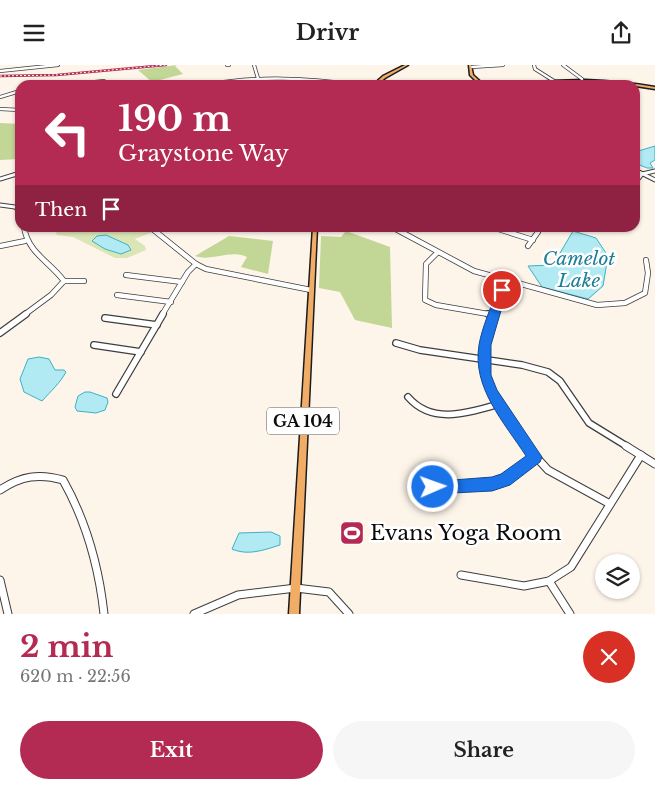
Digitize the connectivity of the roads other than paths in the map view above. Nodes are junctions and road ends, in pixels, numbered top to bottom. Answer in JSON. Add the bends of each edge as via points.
{"nodes":[{"id":1,"x":58,"y":65,"type":"edge"},
{"id":2,"x":254,"y":65,"type":"edge"},
{"id":3,"x":399,"y":65,"type":"edge"},
{"id":4,"x":503,"y":65,"type":"edge"},
{"id":5,"x":534,"y":65,"type":"edge"},
{"id":6,"x":563,"y":65,"type":"edge"},
{"id":7,"x":406,"y":66,"type":"edge"},
{"id":8,"x":470,"y":66,"type":"edge"},
{"id":9,"x":0,"y":71,"type":"edge"},
{"id":10,"x":258,"y":77,"type":"junction"},
{"id":11,"x":582,"y":79,"type":"junction"},
{"id":12,"x":238,"y":80,"type":"edge"},
{"id":13,"x":259,"y":80,"type":"edge"},
{"id":14,"x":323,"y":80,"type":"edge"},
{"id":15,"x":382,"y":80,"type":"edge"},
{"id":16,"x":477,"y":80,"type":"edge"},
{"id":17,"x":552,"y":80,"type":"edge"},
{"id":18,"x":568,"y":80,"type":"edge"},
{"id":19,"x":598,"y":80,"type":"edge"},
{"id":20,"x":640,"y":85,"type":"edge"},
{"id":21,"x":655,"y":88,"type":"edge"},
{"id":22,"x":15,"y":92,"type":"edge"},
{"id":23,"x":0,"y":97,"type":"edge"},
{"id":24,"x":0,"y":109,"type":"edge"},
{"id":25,"x":15,"y":110,"type":"edge"},
{"id":26,"x":655,"y":171,"type":"edge"},
{"id":27,"x":642,"y":173,"type":"junction"},
{"id":28,"x":13,"y":175,"type":"edge"},
{"id":29,"x":640,"y":176,"type":"edge"},
{"id":30,"x":0,"y":179,"type":"edge"},
{"id":31,"x":655,"y":180,"type":"edge"},
{"id":32,"x":0,"y":205,"type":"edge"},
{"id":33,"x":15,"y":207,"type":"edge"},
{"id":34,"x":24,"y":232,"type":"edge"},
{"id":35,"x":156,"y":232,"type":"edge"},
{"id":36,"x":315,"y":232,"type":"edge"},
{"id":37,"x":400,"y":232,"type":"edge"},
{"id":38,"x":508,"y":232,"type":"edge"},
{"id":39,"x":538,"y":232,"type":"dead end"},
{"id":40,"x":533,"y":240,"type":"junction"},
{"id":41,"x":24,"y":241,"type":"junction"},
{"id":42,"x":0,"y":246,"type":"edge"},
{"id":43,"x":528,"y":246,"type":"dead end"},
{"id":44,"x":437,"y":253,"type":"junction"},
{"id":45,"x":646,"y":260,"type":"dead end"},
{"id":46,"x":196,"y":265,"type":"junction"},
{"id":47,"x":126,"y":275,"type":"dead end"},
{"id":48,"x":506,"y":279,"type":"junction"},
{"id":49,"x":64,"y":281,"type":"junction"},
{"id":50,"x":84,"y":281,"type":"dead end"},
{"id":51,"x":182,"y":282,"type":"junction"},
{"id":52,"x":311,"y":290,"type":"junction"},
{"id":53,"x":117,"y":295,"type":"dead end"},
{"id":54,"x":171,"y":302,"type":"junction"},
{"id":55,"x":494,"y":315,"type":"junction"},
{"id":56,"x":105,"y":318,"type":"dead end"},
{"id":57,"x":157,"y":325,"type":"junction"},
{"id":58,"x":0,"y":333,"type":"edge"},
{"id":59,"x":396,"y":343,"type":"dead end"},
{"id":60,"x":94,"y":345,"type":"dead end"},
{"id":61,"x":141,"y":352,"type":"junction"},
{"id":62,"x":484,"y":358,"type":"junction"},
{"id":63,"x":116,"y":394,"type":"dead end"},
{"id":64,"x":408,"y":397,"type":"dead end"},
{"id":65,"x":499,"y":404,"type":"junction"},
{"id":66,"x":641,"y":455,"type":"junction"},
{"id":67,"x":535,"y":457,"type":"junction"},
{"id":68,"x":655,"y":464,"type":"edge"},
{"id":69,"x":433,"y":487,"type":"dead end"},
{"id":70,"x":0,"y":490,"type":"edge"},
{"id":71,"x":610,"y":504,"type":"junction"},
{"id":72,"x":461,"y":575,"type":"dead end"},
{"id":73,"x":0,"y":580,"type":"edge"},
{"id":74,"x":549,"y":581,"type":"junction"},
{"id":75,"x":296,"y":588,"type":"junction"},
{"id":76,"x":8,"y":614,"type":"edge"},
{"id":77,"x":104,"y":614,"type":"edge"},
{"id":78,"x":194,"y":614,"type":"edge"},
{"id":79,"x":294,"y":614,"type":"edge"},
{"id":80,"x":349,"y":614,"type":"edge"},
{"id":81,"x":570,"y":614,"type":"edge"}],
"edges":[{"from":1,"to":9,"type":"street"},
{"from":2,"to":10,"type":"street"},
{"from":3,"to":7,"type":"street"},
{"from":4,"to":8,"type":"street"},
{"from":5,"to":17,"type":"street"},
{"from":6,"to":11,"type":"street"},
{"from":7,"to":15,"type":"main road"},
{"from":8,"to":16,"type":"main road"},
{"from":10,"to":12,"type":"street"},
{"from":10,"to":13,"type":"street"},
{"from":10,"to":14,"type":"street","via":[[294,76]]},
{"from":11,"to":18,"type":"main road"},
{"from":11,"to":19,"type":"main road"},
{"from":20,"to":21,"type":"main road"},
{"from":22,"to":23,"type":"street"},
{"from":24,"to":25,"type":"street"},
{"from":26,"to":27,"type":"street"},
{"from":27,"to":29,"type":"street"},
{"from":27,"to":31,"type":"street"},
{"from":28,"to":30,"type":"street"},
{"from":32,"to":33,"type":"street"},
{"from":34,"to":41,"type":"street"},
{"from":35,"to":46,"type":"street"},
{"from":36,"to":52,"type":"main road","number":"GA 104"},
{"from":37,"to":44,"type":"street"},
{"from":38,"to":40,"type":"street"},
{"from":39,"to":40,"type":"street"},
{"from":40,"to":43,"type":"street"},
{"from":41,"to":42,"type":"street"},
{"from":41,"to":49,"type":"street"},
{"from":44,"to":48,"type":"street","via":[[474,271]]},
{"from":44,"to":55,"type":"street","via":[[426,264],[425,300],[436,305]]},
{"from":45,"to":48,"type":"street","via":[[648,273],[644,293],[625,303],[597,305]]},
{"from":46,"to":51,"type":"street"},
{"from":46,"to":52,"type":"street"},
{"from":47,"to":51,"type":"street"},
{"from":48,"to":55,"type":"street"},
{"from":49,"to":50,"type":"street"},
{"from":49,"to":58,"type":"street","via":[[51,295]]},
{"from":51,"to":54,"type":"street"},
{"from":52,"to":75,"type":"main road","number":"GA 104"},
{"from":53,"to":54,"type":"street"},
{"from":54,"to":57,"type":"street"},
{"from":55,"to":62,"type":"street"},
{"from":56,"to":57,"type":"street"},
{"from":57,"to":61,"type":"street"},
{"from":59,"to":62,"type":"street"},
{"from":60,"to":61,"type":"street"},
{"from":61,"to":63,"type":"street"},
{"from":62,"to":65,"type":"street","via":[[486,381]]},
{"from":62,"to":66,"type":"street","via":[[538,368],[548,373],[560,381],[589,423]]},
{"from":64,"to":65,"type":"street","via":[[417,408],[435,413],[471,412]]},
{"from":65,"to":67,"type":"street"},
{"from":66,"to":68,"type":"street"},
{"from":66,"to":71,"type":"street"},
{"from":67,"to":69,"type":"street","via":[[505,480],[492,484]]},
{"from":67,"to":71,"type":"street","via":[[548,470]]},
{"from":70,"to":77,"type":"street","via":[[39,474],[63,480],[74,497],[98,580]]},
{"from":71,"to":74,"type":"street","via":[[570,567]]},
{"from":72,"to":74,"type":"street","via":[[524,585]]},
{"from":73,"to":76,"type":"street"},
{"from":74,"to":81,"type":"street"},
{"from":75,"to":78,"type":"street","via":[[238,595]]},
{"from":75,"to":79,"type":"main road","number":"GA 104"},
{"from":75,"to":80,"type":"street","via":[[330,592]]}]}
